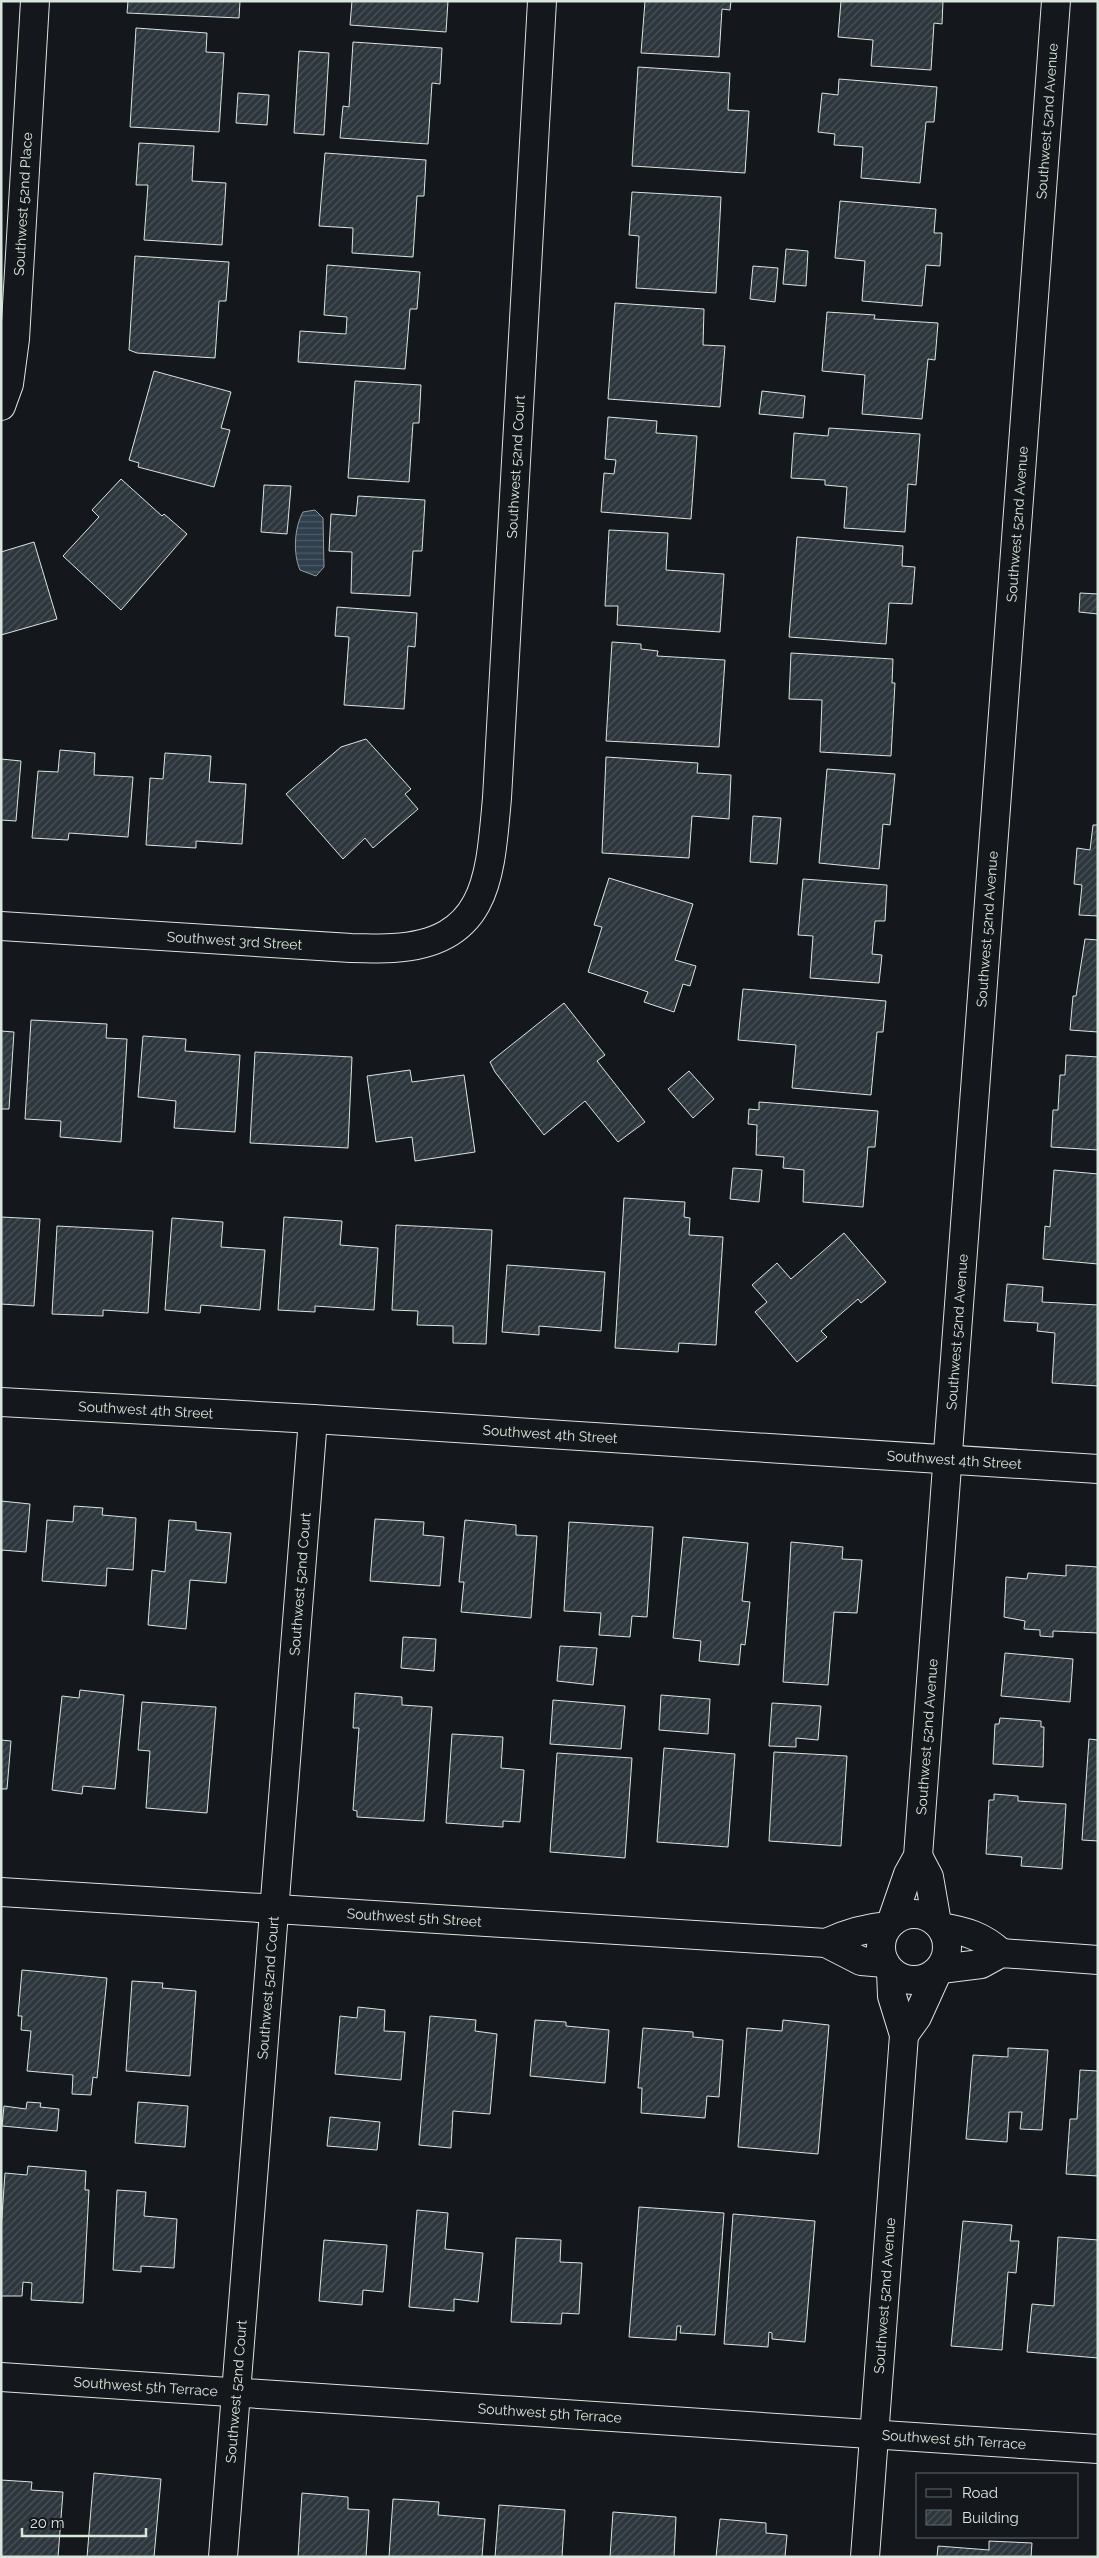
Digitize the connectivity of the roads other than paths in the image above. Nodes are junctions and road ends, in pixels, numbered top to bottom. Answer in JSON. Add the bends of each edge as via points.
{"nodes":[{"id":1,"x":35,"y":1,"type":"edge"},
{"id":2,"x":542,"y":1,"type":"edge"},
{"id":3,"x":1056,"y":1,"type":"edge"},
{"id":4,"x":1,"y":406,"type":"edge"},
{"id":5,"x":463,"y":923,"type":"joint"},
{"id":6,"x":1,"y":926,"type":"edge"},
{"id":7,"x":1,"y":1402,"type":"edge"},
{"id":8,"x":313,"y":1420,"type":"junction"},
{"id":9,"x":947,"y":1459,"type":"junction"},
{"id":10,"x":1098,"y":1469,"type":"edge"},
{"id":11,"x":918,"y":1856,"type":"junction"},
{"id":12,"x":1,"y":1892,"type":"edge"},
{"id":13,"x":276,"y":1911,"type":"junction"},
{"id":14,"x":890,"y":1924,"type":"junction"},
{"id":15,"x":939,"y":1925,"type":"junction"},
{"id":16,"x":826,"y":1943,"type":"junction"},
{"id":17,"x":1001,"y":1953,"type":"junction"},
{"id":18,"x":1098,"y":1960,"type":"edge"},
{"id":19,"x":888,"y":1967,"type":"junction"},
{"id":20,"x":939,"y":1971,"type":"junction"},
{"id":21,"x":904,"y":2034,"type":"junction"},
{"id":22,"x":1,"y":2377,"type":"edge"},
{"id":23,"x":235,"y":2393,"type":"junction"},
{"id":24,"x":875,"y":2435,"type":"junction"},
{"id":25,"x":1098,"y":2449,"type":"edge"},
{"id":26,"x":223,"y":2557,"type":"edge"},
{"id":27,"x":865,"y":2557,"type":"edge"}],
"edges":[{"from":1,"to":4,"type":"street","name":"Southwest 52nd Place","via":[[14,339],[9,384]]},
{"from":2,"to":5,"type":"street","name":"Southwest 52nd Court","via":[[496,808],[484,889],[476,907]]},
{"from":3,"to":9,"type":"street","name":"Southwest 52nd Avenue"},
{"from":5,"to":6,"type":"street","name":"Southwest 3rd Street","via":[[443,936],[394,948]]},
{"from":7,"to":8,"type":"street","name":"Southwest 4th Street"},
{"from":8,"to":9,"type":"street","name":"Southwest 4th Street"},
{"from":8,"to":13,"type":"street","name":"Southwest 52nd Court"},
{"from":9,"to":10,"type":"street","name":"Southwest 4th Street"},
{"from":9,"to":11,"type":"street","name":"Southwest 52nd Avenue"},
{"from":11,"to":14,"type":"street","name":"Southwest 52nd Avenue"},
{"from":11,"to":15,"type":"street","via":[[929,1877]]},
{"from":12,"to":13,"type":"street","name":"Southwest 5th Street"},
{"from":13,"to":16,"type":"street","name":"Southwest 5th Street"},
{"from":13,"to":23,"type":"street","name":"Southwest 52nd Court"},
{"from":14,"to":15,"type":"street","name":"Southwest 5th Street","via":[[900,1917],[920,1914]]},
{"from":14,"to":16,"type":"street","name":"Southwest 5th Street","via":[[848,1933]]},
{"from":14,"to":19,"type":"street","via":[[881,1944]]},
{"from":15,"to":17,"type":"street","name":"Southwest 5th Street","via":[[968,1931],[988,1941]]},
{"from":15,"to":20,"type":"street","via":[[948,1944],[948,1953]]},
{"from":16,"to":19,"type":"street","name":"Southwest 5th Street","via":[[861,1961]]},
{"from":17,"to":18,"type":"street"},
{"from":17,"to":20,"type":"street","name":"Southwest 5th Street","via":[[981,1964]]},
{"from":19,"to":20,"type":"street","name":"Southwest 5th Street","via":[[899,1977],[919,1980]]},
{"from":19,"to":21,"type":"street","name":"Southwest 52nd Avenue","via":[[892,1996]]},
{"from":20,"to":21,"type":"street","via":[[917,2017]]},
{"from":21,"to":24,"type":"street","name":"Southwest 52nd Avenue"},
{"from":22,"to":23,"type":"street","name":"Southwest 5th Terrace"},
{"from":23,"to":24,"type":"street","name":"Southwest 5th Terrace"},
{"from":23,"to":26,"type":"street","name":"Southwest 52nd Court"},
{"from":24,"to":25,"type":"street","name":"Southwest 5th Terrace"},
{"from":24,"to":27,"type":"street","name":"Southwest 52nd Avenue"}]}
